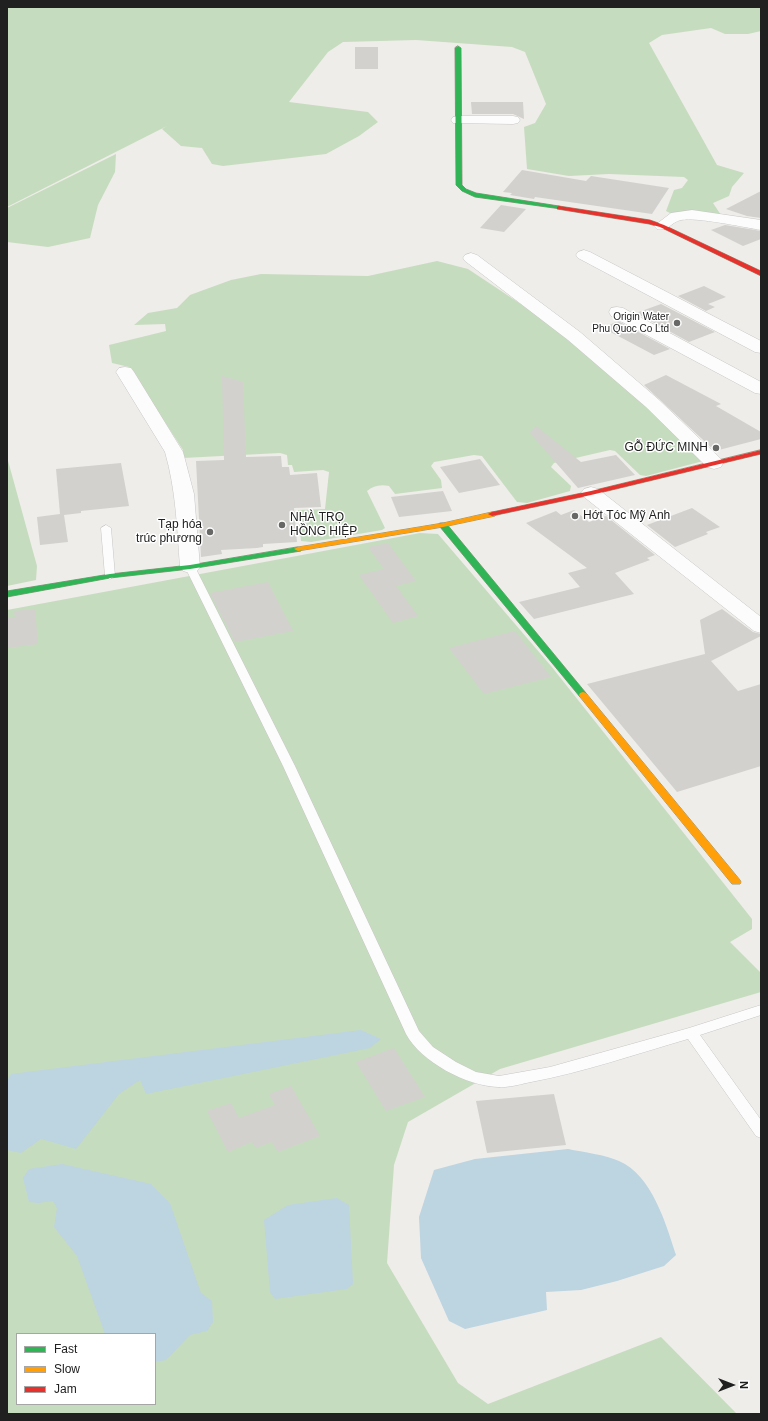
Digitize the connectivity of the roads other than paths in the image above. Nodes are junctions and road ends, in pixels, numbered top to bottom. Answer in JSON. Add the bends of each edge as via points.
{"nodes":[{"id":1,"x":458,"y":48,"type":"dead end"},
{"id":2,"x":458,"y":120,"type":"junction"},
{"id":3,"x":513,"y":120,"type":"dead end"},
{"id":4,"x":761,"y":225,"type":"edge"},
{"id":5,"x":662,"y":226,"type":"junction"},
{"id":6,"x":584,"y":255,"type":"dead end"},
{"id":7,"x":471,"y":258,"type":"dead end"},
{"id":8,"x":761,"y":274,"type":"edge"},
{"id":9,"x":616,"y":312,"type":"dead end"},
{"id":10,"x":761,"y":348,"type":"edge"},
{"id":11,"x":125,"y":372,"type":"dead end"},
{"id":12,"x":761,"y":389,"type":"edge"},
{"id":13,"x":761,"y":452,"type":"edge"},
{"id":14,"x":714,"y":463,"type":"junction"},
{"id":15,"x":591,"y":493,"type":"junction"},
{"id":16,"x":443,"y":525,"type":"junction"},
{"id":17,"x":106,"y":528,"type":"dead end"},
{"id":18,"x":190,"y":567,"type":"junction"},
{"id":19,"x":110,"y":576,"type":"junction"},
{"id":20,"x":7,"y":594,"type":"edge"},
{"id":21,"x":761,"y":627,"type":"edge"},
{"id":22,"x":736,"y":882,"type":"dead end"},
{"id":23,"x":761,"y":1010,"type":"edge"},
{"id":24,"x":691,"y":1033,"type":"junction"},
{"id":25,"x":761,"y":1132,"type":"edge"}],
"edges":[{"from":1,"to":2,"type":"street"},
{"from":2,"to":3,"type":"street"},
{"from":2,"to":5,"type":"street","via":[[459,185],[462,190],[487,197],[636,218]]},
{"from":4,"to":5,"type":"street","via":[[692,215],[676,216]]},
{"from":5,"to":8,"type":"street"},
{"from":6,"to":10,"type":"street"},
{"from":7,"to":14,"type":"street","via":[[574,336],[652,403]]},
{"from":9,"to":12,"type":"street"},
{"from":11,"to":18,"type":"street","via":[[178,462]]},
{"from":13,"to":14,"type":"street"},
{"from":14,"to":15,"type":"street"},
{"from":15,"to":16,"type":"street"},
{"from":15,"to":21,"type":"street"},
{"from":16,"to":18,"type":"street"},
{"from":16,"to":22,"type":"street"},
{"from":17,"to":19,"type":"lane"},
{"from":18,"to":19,"type":"street"},
{"from":18,"to":24,"type":"lane","via":[[289,766],[413,1034],[428,1051],[473,1077],[499,1082],[550,1073]]},
{"from":19,"to":20,"type":"street"},
{"from":23,"to":24,"type":"lane"},
{"from":24,"to":25,"type":"lane"}]}
